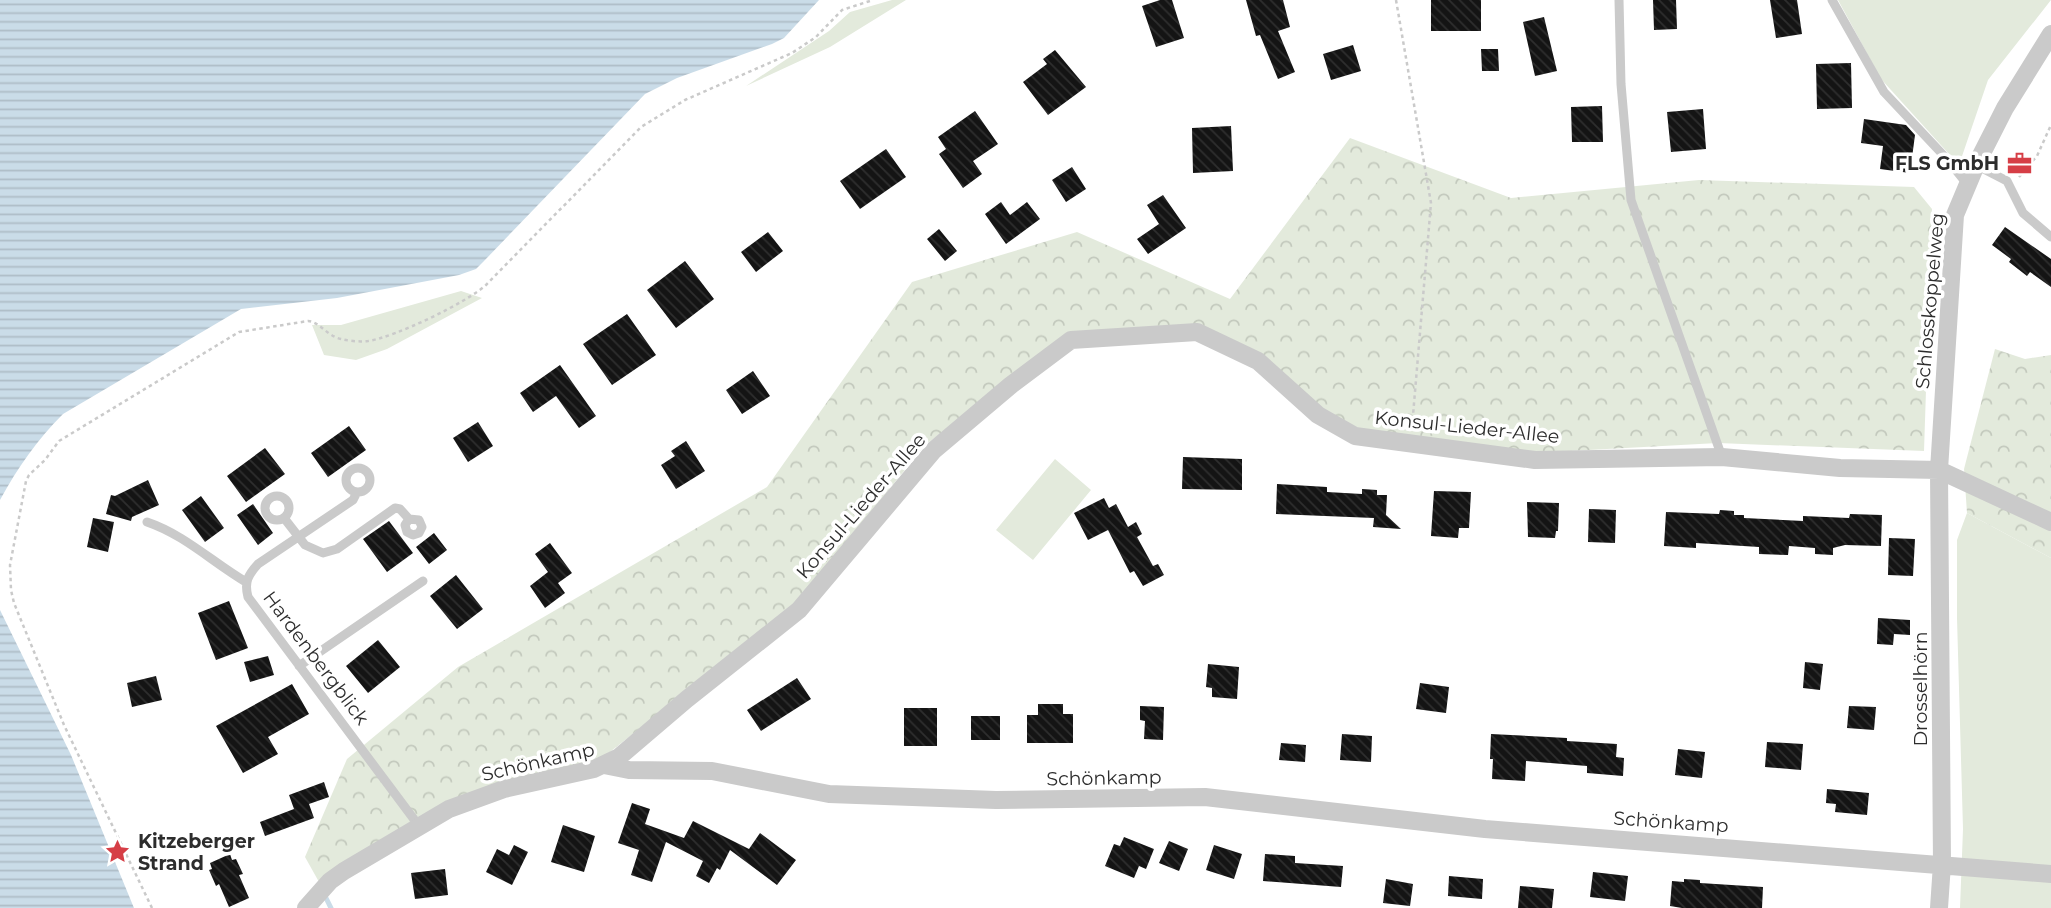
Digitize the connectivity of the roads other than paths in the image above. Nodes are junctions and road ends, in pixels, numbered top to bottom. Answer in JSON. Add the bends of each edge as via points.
{"nodes":[{"id":1,"x":1619,"y":0,"type":"edge"},
{"id":2,"x":1832,"y":0,"type":"edge"},
{"id":3,"x":2051,"y":34,"type":"edge"},
{"id":4,"x":1976,"y":165,"type":"junction"},
{"id":5,"x":1968,"y":186,"type":"junction"},
{"id":6,"x":2051,"y":237,"type":"edge"},
{"id":7,"x":1723,"y":457,"type":"junction"},
{"id":8,"x":1939,"y":470,"type":"junction"},
{"id":9,"x":357,"y":492,"type":"dead end"},
{"id":10,"x":284,"y":518,"type":"dead end"},
{"id":11,"x":409,"y":519,"type":"dead end"},
{"id":12,"x":147,"y":522,"type":"dead end"},
{"id":13,"x":2051,"y":522,"type":"edge"},
{"id":14,"x":298,"y":537,"type":"junction"},
{"id":15,"x":423,"y":581,"type":"dead end"},
{"id":16,"x":246,"y":582,"type":"junction"},
{"id":17,"x":299,"y":666,"type":"junction"},
{"id":18,"x":604,"y":765,"type":"junction"},
{"id":19,"x":419,"y":826,"type":"junction"},
{"id":20,"x":1942,"y":864,"type":"junction"},
{"id":21,"x":2051,"y":874,"type":"edge"},
{"id":22,"x":306,"y":908,"type":"edge"},
{"id":23,"x":1939,"y":908,"type":"edge"}],
"edges":[{"from":1,"to":7,"type":"lane","via":[[1631,200]]},
{"from":2,"to":5,"type":"lane","via":[[1884,92]]},
{"from":3,"to":4,"type":"street","name":"Schlosskoppelweg"},
{"from":4,"to":5,"type":"street","name":"Schlosskoppelweg"},
{"from":4,"to":6,"type":"lane","via":[[2007,181],[2023,213]]},
{"from":5,"to":8,"type":"street","name":"Schlosskoppelweg","via":[[1955,215]]},
{"from":7,"to":8,"type":"street","name":"Konsul-Lieder-Allee","via":[[1840,468]]},
{"from":7,"to":18,"type":"street","name":"Konsul-Lieder-Allee","via":[[1535,460],[1355,436],[1318,415],[1258,361],[1197,332],[1071,340],[934,450],[799,610]]},
{"from":8,"to":13,"type":"street","name":"Konsul-Lieder-Allee"},
{"from":8,"to":20,"type":"street","name":"Drosselhörn"},
{"from":9,"to":14,"type":"lane","name":"Hardenbergblick","via":[[353,500]]},
{"from":10,"to":14,"type":"lane"},
{"from":11,"to":14,"type":"lane","via":[[400,509],[390,510],[330,553],[313,550]]},
{"from":12,"to":16,"type":"lane","via":[[169,530]]},
{"from":14,"to":16,"type":"lane","name":"Hardenbergblick","via":[[258,564]]},
{"from":15,"to":17,"type":"lane"},
{"from":16,"to":17,"type":"lane","name":"Hardenbergblick","via":[[248,597]]},
{"from":17,"to":19,"type":"lane","name":"Hardenbergblick"},
{"from":18,"to":19,"type":"street","name":"Schönkamp","via":[[475,798]]},
{"from":18,"to":20,"type":"street","name":"Schönkamp","via":[[629,770],[712,771],[829,794],[996,800],[1205,797],[1485,829]]},
{"from":19,"to":22,"type":"street","name":"Schönkamp","via":[[344,871]]},
{"from":20,"to":21,"type":"street","name":"Schönkamp"},
{"from":20,"to":23,"type":"street","name":"Drosselhörn"}]}
